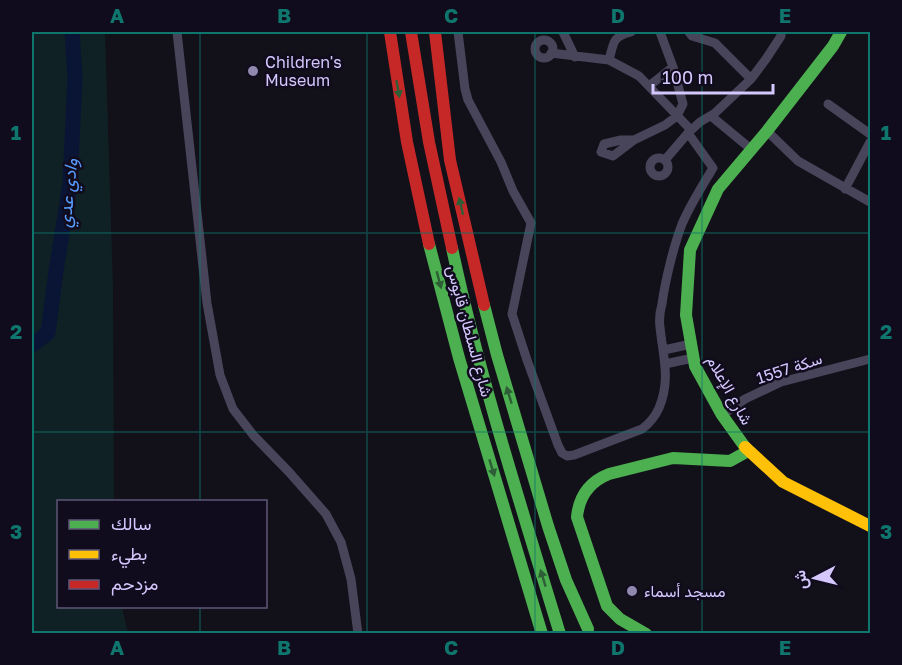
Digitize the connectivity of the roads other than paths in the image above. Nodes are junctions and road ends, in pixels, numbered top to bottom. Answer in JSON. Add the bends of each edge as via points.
{"nodes":[{"id":1,"x":177,"y":32,"type":"edge"},
{"id":2,"x":390,"y":32,"type":"edge"},
{"id":3,"x":411,"y":32,"type":"edge"},
{"id":4,"x":424,"y":32,"type":"edge"},
{"id":5,"x":435,"y":32,"type":"edge"},
{"id":6,"x":458,"y":32,"type":"edge"},
{"id":7,"x":563,"y":32,"type":"edge"},
{"id":8,"x":631,"y":32,"type":"edge"},
{"id":9,"x":660,"y":32,"type":"edge"},
{"id":10,"x":689,"y":32,"type":"edge"},
{"id":11,"x":781,"y":32,"type":"edge"},
{"id":12,"x":841,"y":32,"type":"edge"},
{"id":13,"x":551,"y":53,"type":"dead end"},
{"id":14,"x":575,"y":57,"type":"junction"},
{"id":15,"x":609,"y":60,"type":"junction"},
{"id":16,"x":674,"y":67,"type":"junction"},
{"id":17,"x":751,"y":79,"type":"junction"},
{"id":18,"x":649,"y":86,"type":"junction"},
{"id":19,"x":828,"y":104,"type":"dead end"},
{"id":20,"x":677,"y":116,"type":"junction"},
{"id":21,"x":711,"y":116,"type":"junction"},
{"id":22,"x":869,"y":130,"type":"edge"},
{"id":23,"x":767,"y":131,"type":"junction"},
{"id":24,"x":689,"y":132,"type":"junction"},
{"id":25,"x":634,"y":140,"type":"dead end"},
{"id":26,"x":870,"y":142,"type":"edge"},
{"id":27,"x":751,"y":149,"type":"junction"},
{"id":28,"x":665,"y":160,"type":"dead end"},
{"id":29,"x":845,"y":189,"type":"junction"},
{"id":30,"x":870,"y":202,"type":"edge"},
{"id":31,"x":457,"y":272,"type":"junction"},
{"id":32,"x":691,"y":344,"type":"junction"},
{"id":33,"x":663,"y":350,"type":"junction"},
{"id":34,"x":693,"y":358,"type":"junction"},
{"id":35,"x":870,"y":359,"type":"edge"},
{"id":36,"x":665,"y":364,"type":"junction"},
{"id":37,"x":722,"y":415,"type":"junction"},
{"id":38,"x":498,"y":432,"type":"junction"},
{"id":39,"x":748,"y":451,"type":"junction"},
{"id":40,"x":870,"y":526,"type":"edge"},
{"id":41,"x":590,"y":631,"type":"edge"},
{"id":42,"x":358,"y":633,"type":"edge"},
{"id":43,"x":541,"y":633,"type":"edge"},
{"id":44,"x":560,"y":633,"type":"edge"},
{"id":45,"x":645,"y":633,"type":"edge"}],
"edges":[{"from":1,"to":42,"type":"street","via":[[207,303],[220,375],[233,409],[326,514],[340,542],[351,579]]},
{"from":2,"to":43,"type":"main road","name":"شارع السلطان قابوس","one_way":true,"via":[[408,146],[432,256]]},
{"from":3,"to":31,"type":"main road","name":"شارع السلطان قابوس"},
{"from":4,"to":31,"type":"main road"},
{"from":41,"to":5,"type":"main road","one_way":true,"via":[[566,580],[494,345],[450,160]]},
{"from":6,"to":36,"type":"street","via":[[468,100],[531,223],[512,314],[562,453],[574,455],[649,424],[664,396]]},
{"from":7,"to":14,"type":"street"},
{"from":8,"to":15,"type":"street","via":[[615,39]]},
{"from":9,"to":16,"type":"street"},
{"from":10,"to":17,"type":"street","via":[[715,43]]},
{"from":11,"to":17,"type":"street"},
{"from":12,"to":23,"type":"main road","name":"شارع الإعلام"},
{"from":13,"to":14,"type":"street"},
{"from":14,"to":15,"type":"street"},
{"from":15,"to":18,"type":"street"},
{"from":16,"to":18,"type":"street"},
{"from":16,"to":20,"type":"street","via":[[682,104]]},
{"from":17,"to":21,"type":"street"},
{"from":18,"to":20,"type":"street"},
{"from":19,"to":22,"type":"street"},
{"from":20,"to":24,"type":"street"},
{"from":20,"to":25,"type":"street"},
{"from":21,"to":24,"type":"street"},
{"from":21,"to":27,"type":"street"},
{"from":23,"to":27,"type":"main road","name":"شارع الإعلام"},
{"from":23,"to":29,"type":"street","via":[[798,161]]},
{"from":24,"to":28,"type":"street"},
{"from":24,"to":33,"type":"street","via":[[713,168],[682,225],[672,261],[659,324]]},
{"from":26,"to":29,"type":"street"},
{"from":27,"to":32,"type":"main road","name":"شارع الإعلام","via":[[718,189],[690,250],[686,315]]},
{"from":29,"to":30,"type":"street"},
{"from":31,"to":38,"type":"main road","name":"شارع السلطان قابوس"},
{"from":32,"to":33,"type":"street"},
{"from":32,"to":34,"type":"main road","name":"شارع الإعلام"},
{"from":33,"to":36,"type":"street"},
{"from":34,"to":36,"type":"street"},
{"from":34,"to":37,"type":"main road","name":"شارع الإعلام"},
{"from":35,"to":37,"type":"street","name":"سكة 1557","via":[[781,382],[744,399]]},
{"from":37,"to":39,"type":"main road","name":"شارع الإعلام"},
{"from":38,"to":41,"type":"main road","via":[[522,475],[562,592]]},
{"from":44,"to":38,"type":"main road","name":"شارع السلطان قابوس","one_way":true},
{"from":39,"to":40,"type":"main road","name":"شارع الإعلام","via":[[783,482]]},
{"from":39,"to":45,"type":"main road","via":[[730,461],[673,458],[609,474],[595,481],[579,500],[577,517],[607,606],[614,616]]}]}
